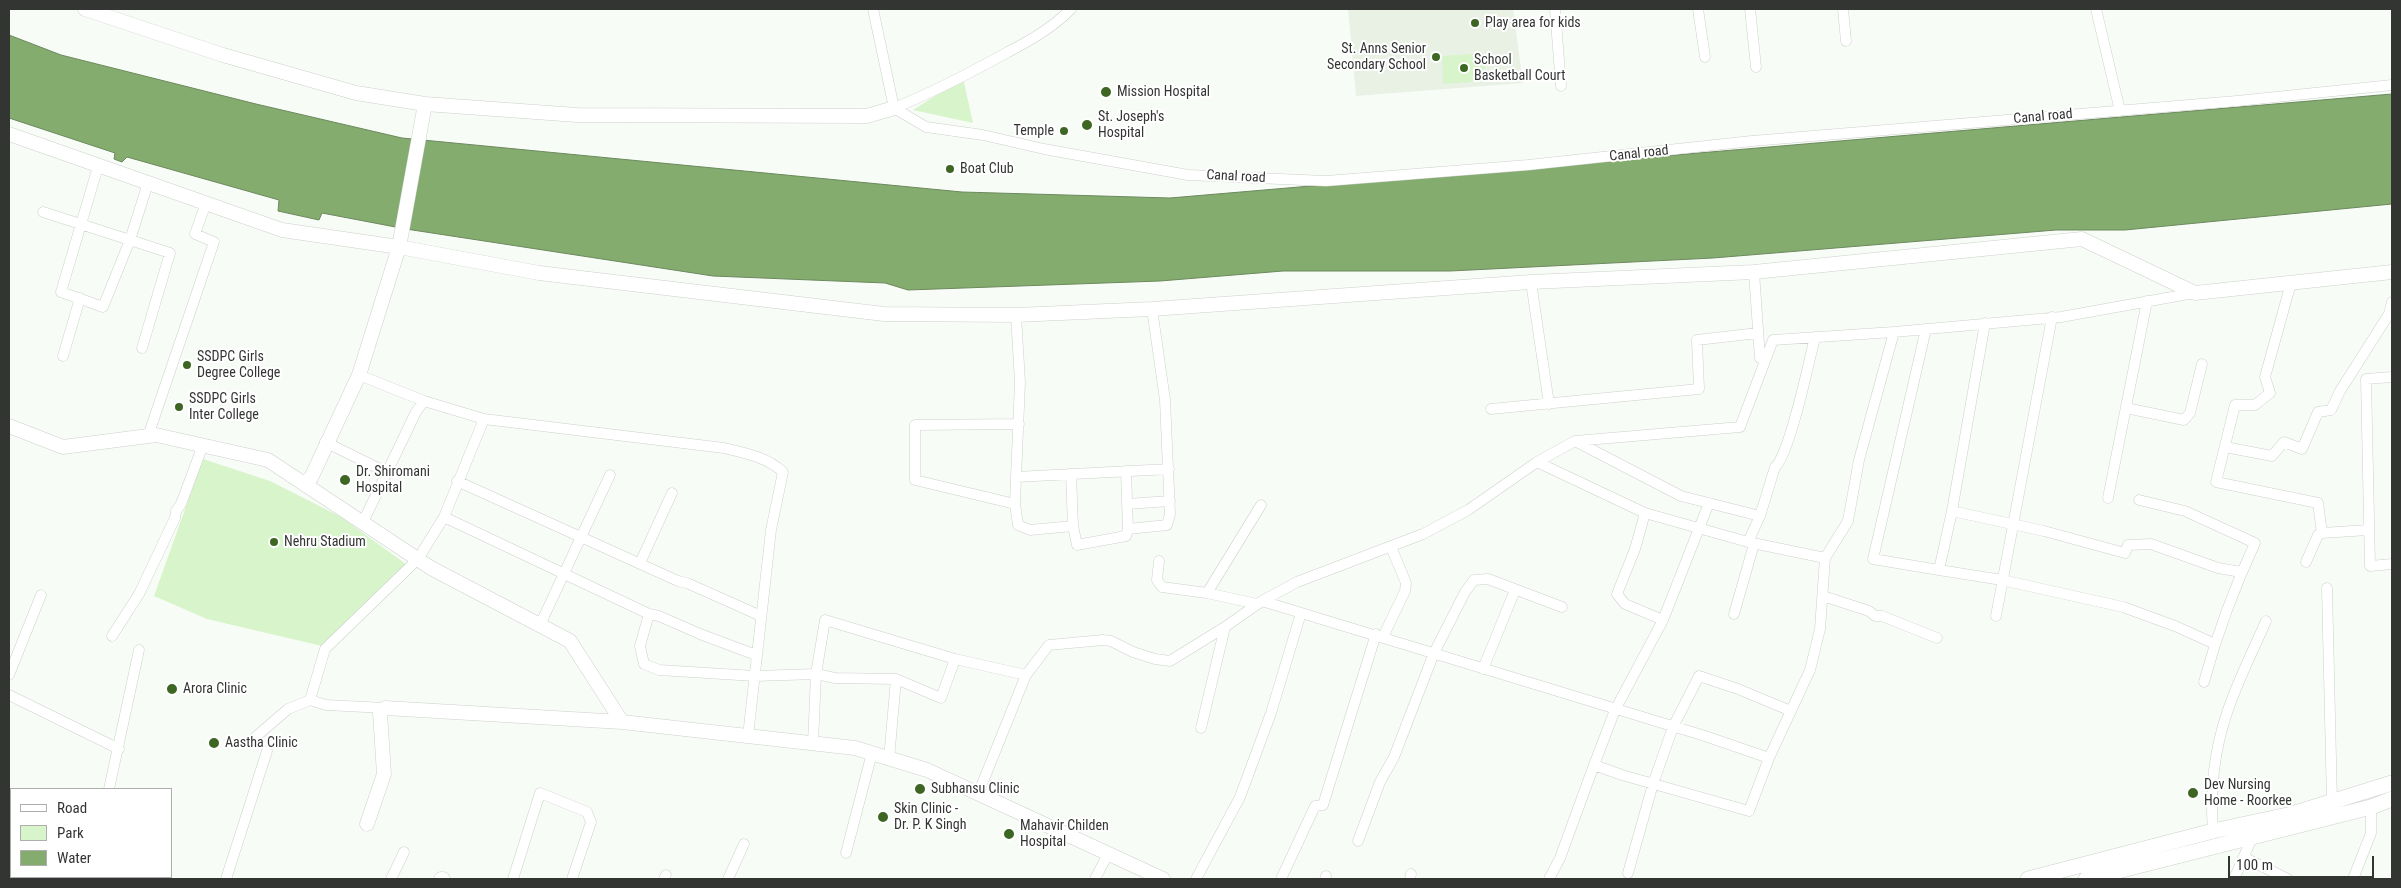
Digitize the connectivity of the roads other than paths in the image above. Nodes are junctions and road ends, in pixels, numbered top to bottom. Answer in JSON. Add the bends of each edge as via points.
{"nodes":[{"id":1,"x":85,"y":9,"type":"edge"},
{"id":2,"x":873,"y":9,"type":"edge"},
{"id":3,"x":1071,"y":9,"type":"edge"},
{"id":4,"x":1555,"y":9,"type":"edge"},
{"id":5,"x":1698,"y":9,"type":"edge"},
{"id":6,"x":1750,"y":9,"type":"edge"},
{"id":7,"x":1843,"y":9,"type":"edge"},
{"id":8,"x":2096,"y":9,"type":"edge"},
{"id":9,"x":1846,"y":40,"type":"dead end"},
{"id":10,"x":1705,"y":57,"type":"dead end"},
{"id":11,"x":1756,"y":67,"type":"dead end"},
{"id":12,"x":2392,"y":85,"type":"edge"},
{"id":13,"x":1561,"y":86,"type":"dead end"},
{"id":14,"x":424,"y":104,"type":"junction"},
{"id":15,"x":894,"y":108,"type":"junction"},
{"id":16,"x":2120,"y":111,"type":"junction"},
{"id":17,"x":9,"y":134,"type":"edge"},
{"id":18,"x":97,"y":170,"type":"dead end"},
{"id":19,"x":148,"y":183,"type":"junction"},
{"id":20,"x":206,"y":203,"type":"junction"},
{"id":21,"x":43,"y":212,"type":"dead end"},
{"id":22,"x":82,"y":225,"type":"junction"},
{"id":23,"x":130,"y":240,"type":"junction"},
{"id":24,"x":399,"y":247,"type":"junction"},
{"id":25,"x":1754,"y":272,"type":"junction"},
{"id":26,"x":2392,"y":272,"type":"edge"},
{"id":27,"x":1531,"y":282,"type":"junction"},
{"id":28,"x":2291,"y":283,"type":"junction"},
{"id":29,"x":2195,"y":293,"type":"junction"},
{"id":30,"x":80,"y":298,"type":"junction"},
{"id":31,"x":2147,"y":301,"type":"junction"},
{"id":32,"x":2392,"y":302,"type":"edge"},
{"id":33,"x":1152,"y":309,"type":"junction"},
{"id":34,"x":1016,"y":315,"type":"junction"},
{"id":35,"x":2052,"y":317,"type":"junction"},
{"id":36,"x":1985,"y":324,"type":"junction"},
{"id":37,"x":1926,"y":329,"type":"junction"},
{"id":38,"x":1894,"y":332,"type":"junction"},
{"id":39,"x":1758,"y":333,"type":"junction"},
{"id":40,"x":1815,"y":337,"type":"junction"},
{"id":41,"x":142,"y":348,"type":"dead end"},
{"id":42,"x":63,"y":356,"type":"dead end"},
{"id":43,"x":1760,"y":358,"type":"dead end"},
{"id":44,"x":2202,"y":364,"type":"dead end"},
{"id":45,"x":359,"y":375,"type":"junction"},
{"id":46,"x":2392,"y":377,"type":"edge"},
{"id":47,"x":424,"y":401,"type":"junction"},
{"id":48,"x":1549,"y":404,"type":"junction"},
{"id":49,"x":2126,"y":408,"type":"junction"},
{"id":50,"x":1491,"y":409,"type":"dead end"},
{"id":51,"x":484,"y":419,"type":"junction"},
{"id":52,"x":1019,"y":424,"type":"junction"},
{"id":53,"x":9,"y":426,"type":"edge"},
{"id":54,"x":148,"y":436,"type":"junction"},
{"id":55,"x":1575,"y":441,"type":"junction"},
{"id":56,"x":326,"y":442,"type":"junction"},
{"id":57,"x":203,"y":445,"type":"junction"},
{"id":58,"x":2224,"y":447,"type":"junction"},
{"id":59,"x":1537,"y":462,"type":"junction"},
{"id":60,"x":1169,"y":469,"type":"junction"},
{"id":61,"x":1126,"y":471,"type":"junction"},
{"id":62,"x":388,"y":473,"type":"junction"},
{"id":63,"x":1071,"y":474,"type":"junction"},
{"id":64,"x":610,"y":475,"type":"dead end"},
{"id":65,"x":1016,"y":477,"type":"junction"},
{"id":66,"x":457,"y":481,"type":"junction"},
{"id":67,"x":304,"y":483,"type":"junction"},
{"id":68,"x":672,"y":493,"type":"dead end"},
{"id":69,"x":2108,"y":498,"type":"dead end"},
{"id":70,"x":2139,"y":500,"type":"dead end"},
{"id":71,"x":1170,"y":501,"type":"junction"},
{"id":72,"x":1709,"y":503,"type":"junction"},
{"id":73,"x":1015,"y":504,"type":"junction"},
{"id":74,"x":1127,"y":504,"type":"junction"},
{"id":75,"x":1261,"y":505,"type":"dead end"},
{"id":76,"x":1952,"y":511,"type":"junction"},
{"id":77,"x":1645,"y":513,"type":"junction"},
{"id":78,"x":1760,"y":516,"type":"junction"},
{"id":79,"x":444,"y":517,"type":"junction"},
{"id":80,"x":362,"y":522,"type":"junction"},
{"id":81,"x":2014,"y":524,"type":"junction"},
{"id":82,"x":1072,"y":526,"type":"junction"},
{"id":83,"x":1699,"y":528,"type":"junction"},
{"id":84,"x":1128,"y":529,"type":"junction"},
{"id":85,"x":2368,"y":530,"type":"junction"},
{"id":86,"x":2322,"y":532,"type":"junction"},
{"id":87,"x":582,"y":537,"type":"junction"},
{"id":88,"x":1748,"y":542,"type":"junction"},
{"id":89,"x":1391,"y":547,"type":"junction"},
{"id":90,"x":1825,"y":558,"type":"junction"},
{"id":91,"x":418,"y":559,"type":"junction"},
{"id":92,"x":1159,"y":561,"type":"dead end"},
{"id":93,"x":2306,"y":562,"type":"dead end"},
{"id":94,"x":640,"y":563,"type":"junction"},
{"id":95,"x":2392,"y":564,"type":"edge"},
{"id":96,"x":1938,"y":570,"type":"junction"},
{"id":97,"x":564,"y":572,"type":"junction"},
{"id":98,"x":2241,"y":572,"type":"junction"},
{"id":99,"x":2002,"y":580,"type":"junction"},
{"id":100,"x":2327,"y":588,"type":"dead end"},
{"id":101,"x":1515,"y":590,"type":"junction"},
{"id":102,"x":1207,"y":593,"type":"junction"},
{"id":103,"x":41,"y":595,"type":"dead end"},
{"id":104,"x":1823,"y":596,"type":"junction"},
{"id":105,"x":1259,"y":603,"type":"junction"},
{"id":106,"x":1562,"y":607,"type":"dead end"},
{"id":107,"x":1301,"y":613,"type":"junction"},
{"id":108,"x":649,"y":614,"type":"junction"},
{"id":109,"x":1734,"y":614,"type":"dead end"},
{"id":110,"x":761,"y":616,"type":"junction"},
{"id":111,"x":1996,"y":616,"type":"dead end"},
{"id":112,"x":1663,"y":620,"type":"junction"},
{"id":113,"x":2266,"y":621,"type":"dead end"},
{"id":114,"x":540,"y":625,"type":"junction"},
{"id":115,"x":1225,"y":628,"type":"junction"},
{"id":116,"x":1380,"y":635,"type":"junction"},
{"id":117,"x":112,"y":636,"type":"dead end"},
{"id":118,"x":1937,"y":638,"type":"dead end"},
{"id":119,"x":2215,"y":644,"type":"junction"},
{"id":120,"x":139,"y":650,"type":"dead end"},
{"id":121,"x":1434,"y":653,"type":"junction"},
{"id":122,"x":756,"y":655,"type":"junction"},
{"id":123,"x":955,"y":659,"type":"junction"},
{"id":124,"x":1483,"y":669,"type":"junction"},
{"id":125,"x":816,"y":674,"type":"junction"},
{"id":126,"x":9,"y":675,"type":"edge"},
{"id":127,"x":1026,"y":675,"type":"junction"},
{"id":128,"x":755,"y":676,"type":"junction"},
{"id":129,"x":896,"y":679,"type":"junction"},
{"id":130,"x":2204,"y":682,"type":"dead end"},
{"id":131,"x":9,"y":695,"type":"edge"},
{"id":132,"x":310,"y":700,"type":"junction"},
{"id":133,"x":385,"y":708,"type":"junction"},
{"id":134,"x":1615,"y":710,"type":"junction"},
{"id":135,"x":1791,"y":711,"type":"junction"},
{"id":136,"x":622,"y":722,"type":"junction"},
{"id":137,"x":1674,"y":727,"type":"junction"},
{"id":138,"x":1201,"y":728,"type":"dead end"},
{"id":139,"x":748,"y":736,"type":"junction"},
{"id":140,"x":252,"y":740,"type":"dead end"},
{"id":141,"x":812,"y":743,"type":"junction"},
{"id":142,"x":119,"y":749,"type":"junction"},
{"id":143,"x":267,"y":751,"type":"dead end"},
{"id":144,"x":872,"y":753,"type":"junction"},
{"id":145,"x":1769,"y":758,"type":"junction"},
{"id":146,"x":889,"y":759,"type":"junction"},
{"id":147,"x":1594,"y":764,"type":"junction"},
{"id":148,"x":1653,"y":784,"type":"junction"},
{"id":149,"x":2392,"y":784,"type":"edge"},
{"id":150,"x":109,"y":788,"type":"edge"},
{"id":151,"x":978,"y":794,"type":"junction"},
{"id":152,"x":2392,"y":799,"type":"edge"},
{"id":153,"x":2332,"y":802,"type":"junction"},
{"id":154,"x":2371,"y":807,"type":"junction"},
{"id":155,"x":367,"y":824,"type":"dead end"},
{"id":156,"x":2213,"y":831,"type":"junction"},
{"id":157,"x":2252,"y":838,"type":"junction"},
{"id":158,"x":1358,"y":841,"type":"dead end"},
{"id":159,"x":744,"y":844,"type":"dead end"},
{"id":160,"x":404,"y":852,"type":"dead end"},
{"id":161,"x":846,"y":853,"type":"dead end"},
{"id":162,"x":1108,"y":854,"type":"junction"},
{"id":163,"x":2245,"y":858,"type":"junction"},
{"id":164,"x":1628,"y":873,"type":"dead end"},
{"id":165,"x":1149,"y":876,"type":"edge"},
{"id":166,"x":226,"y":879,"type":"edge"},
{"id":167,"x":391,"y":879,"type":"edge"},
{"id":168,"x":513,"y":879,"type":"edge"},
{"id":169,"x":572,"y":879,"type":"edge"},
{"id":170,"x":728,"y":879,"type":"edge"},
{"id":171,"x":1095,"y":879,"type":"edge"},
{"id":172,"x":1164,"y":879,"type":"edge"},
{"id":173,"x":1196,"y":879,"type":"edge"},
{"id":174,"x":1281,"y":879,"type":"edge"},
{"id":175,"x":1549,"y":879,"type":"edge"},
{"id":176,"x":2028,"y":879,"type":"edge"},
{"id":177,"x":2086,"y":879,"type":"edge"},
{"id":178,"x":2234,"y":879,"type":"edge"},
{"id":179,"x":2288,"y":879,"type":"edge"},
{"id":180,"x":2353,"y":879,"type":"edge"}],
"edges":[{"from":1,"to":14,"type":"street","via":[[223,55],[356,93]]},
{"from":2,"to":15,"type":"street"},
{"from":3,"to":15,"type":"street","via":[[1031,41],[972,73]]},
{"from":4,"to":13,"type":"street"},
{"from":5,"to":10,"type":"street"},
{"from":6,"to":11,"type":"street"},
{"from":7,"to":9,"type":"street"},
{"from":8,"to":16,"type":"street"},
{"from":12,"to":16,"type":"street","name":"Canal road"},
{"from":14,"to":15,"type":"street","via":[[587,115],[866,116]]},
{"from":14,"to":24,"type":"street"},
{"from":15,"to":16,"type":"street","name":"Canal road","via":[[926,127],[983,135],[1188,176],[1298,181],[1528,166],[1752,141]]},
{"from":17,"to":19,"type":"street"},
{"from":18,"to":22,"type":"street"},
{"from":19,"to":20,"type":"street"},
{"from":19,"to":23,"type":"street"},
{"from":20,"to":24,"type":"street","via":[[282,230]]},
{"from":20,"to":54,"type":"street","via":[[195,234],[214,242]]},
{"from":21,"to":22,"type":"street"},
{"from":22,"to":23,"type":"street"},
{"from":22,"to":30,"type":"street","via":[[61,292]]},
{"from":23,"to":30,"type":"street","via":[[103,307]]},
{"from":23,"to":41,"type":"street","via":[[170,253]]},
{"from":24,"to":34,"type":"street","via":[[539,273],[884,314]]},
{"from":24,"to":45,"type":"street"},
{"from":25,"to":27,"type":"street"},
{"from":25,"to":29,"type":"street","via":[[2082,239]]},
{"from":25,"to":39,"type":"street"},
{"from":26,"to":28,"type":"street"},
{"from":27,"to":33,"type":"street"},
{"from":27,"to":48,"type":"street"},
{"from":28,"to":29,"type":"street"},
{"from":28,"to":58,"type":"street","via":[[2265,376],[2270,393],[2255,405],[2235,405]]},
{"from":29,"to":31,"type":"street"},
{"from":30,"to":42,"type":"street"},
{"from":31,"to":35,"type":"street"},
{"from":31,"to":49,"type":"street"},
{"from":32,"to":58,"type":"street","via":[[2389,314],[2331,410],[2318,412],[2302,448],[2284,442],[2272,456]]},
{"from":33,"to":34,"type":"street"},
{"from":33,"to":60,"type":"street","via":[[1165,400]]},
{"from":34,"to":52,"type":"street"},
{"from":35,"to":36,"type":"street"},
{"from":35,"to":81,"type":"street"},
{"from":36,"to":37,"type":"street"},
{"from":36,"to":76,"type":"street"},
{"from":37,"to":38,"type":"street"},
{"from":37,"to":96,"type":"street","via":[[1873,559]]},
{"from":38,"to":40,"type":"street"},
{"from":38,"to":90,"type":"street","via":[[1860,460],[1848,521]]},
{"from":39,"to":43,"type":"street"},
{"from":39,"to":48,"type":"street","via":[[1697,340],[1699,389]]},
{"from":40,"to":55,"type":"street","via":[[1773,340],[1740,427]]},
{"from":40,"to":78,"type":"street","via":[[1781,462],[1775,467]]},
{"from":44,"to":49,"type":"street","via":[[2190,413],[2184,420]]},
{"from":45,"to":47,"type":"street"},
{"from":45,"to":56,"type":"street"},
{"from":46,"to":85,"type":"street","via":[[2366,379]]},
{"from":47,"to":51,"type":"street"},
{"from":47,"to":62,"type":"street"},
{"from":48,"to":50,"type":"street"},
{"from":49,"to":69,"type":"street"},
{"from":51,"to":66,"type":"street"},
{"from":51,"to":110,"type":"street","via":[[724,448],[754,455],[777,467],[783,472],[771,530]]},
{"from":52,"to":65,"type":"street"},
{"from":52,"to":73,"type":"street","via":[[916,425],[915,480]]},
{"from":53,"to":54,"type":"street","via":[[63,447]]},
{"from":54,"to":57,"type":"street"},
{"from":55,"to":59,"type":"street"},
{"from":55,"to":72,"type":"street","via":[[1681,496]]},
{"from":56,"to":62,"type":"street"},
{"from":56,"to":67,"type":"street","via":[[311,478]]},
{"from":57,"to":67,"type":"street","via":[[268,460]]},
{"from":57,"to":117,"type":"street","via":[[139,594]]},
{"from":58,"to":86,"type":"street","via":[[2216,482],[2318,503]]},
{"from":59,"to":77,"type":"street"},
{"from":59,"to":89,"type":"street","via":[[1468,510]]},
{"from":60,"to":61,"type":"street"},
{"from":60,"to":71,"type":"street"},
{"from":61,"to":63,"type":"street"},
{"from":61,"to":74,"type":"street"},
{"from":62,"to":80,"type":"street"},
{"from":63,"to":65,"type":"street"},
{"from":63,"to":82,"type":"street"},
{"from":64,"to":87,"type":"street"},
{"from":65,"to":73,"type":"street"},
{"from":66,"to":79,"type":"street"},
{"from":66,"to":87,"type":"street"},
{"from":67,"to":80,"type":"street"},
{"from":68,"to":94,"type":"street"},
{"from":70,"to":98,"type":"street","via":[[2185,511],[2255,543]]},
{"from":71,"to":74,"type":"street"},
{"from":71,"to":84,"type":"street","via":[[1167,525]]},
{"from":72,"to":78,"type":"street"},
{"from":72,"to":83,"type":"street"},
{"from":73,"to":82,"type":"street","via":[[1018,525],[1024,528]]},
{"from":74,"to":84,"type":"street"},
{"from":75,"to":102,"type":"street"},
{"from":76,"to":81,"type":"street"},
{"from":76,"to":96,"type":"street"},
{"from":77,"to":83,"type":"street"},
{"from":77,"to":112,"type":"street","via":[[1617,594],[1625,604]]},
{"from":78,"to":88,"type":"street"},
{"from":79,"to":91,"type":"street"},
{"from":79,"to":97,"type":"street"},
{"from":80,"to":91,"type":"street"},
{"from":81,"to":98,"type":"street","via":[[2125,553],[2128,545],[2150,544],[2218,568]]},
{"from":81,"to":99,"type":"street"},
{"from":82,"to":84,"type":"street","via":[[1076,545],[1118,539],[1126,536]]},
{"from":83,"to":88,"type":"street"},
{"from":83,"to":112,"type":"street"},
{"from":85,"to":86,"type":"street"},
{"from":85,"to":95,"type":"street","via":[[2370,566]]},
{"from":86,"to":93,"type":"street"},
{"from":87,"to":94,"type":"street"},
{"from":87,"to":97,"type":"street"},
{"from":88,"to":90,"type":"street"},
{"from":88,"to":109,"type":"street","via":[[1754,544]]},
{"from":89,"to":105,"type":"street","via":[[1297,582]]},
{"from":89,"to":116,"type":"street","via":[[1406,583],[1405,591]]},
{"from":90,"to":104,"type":"street"},
{"from":91,"to":114,"type":"street"},
{"from":91,"to":132,"type":"street","via":[[325,648]]},
{"from":92,"to":102,"type":"street","via":[[1157,580],[1162,587]]},
{"from":94,"to":110,"type":"street"},
{"from":96,"to":99,"type":"street"},
{"from":97,"to":108,"type":"street"},
{"from":97,"to":114,"type":"street"},
{"from":98,"to":119,"type":"street"},
{"from":99,"to":111,"type":"street"},
{"from":99,"to":119,"type":"street","via":[[2123,607]]},
{"from":100,"to":153,"type":"street"},
{"from":101,"to":106,"type":"street"},
{"from":101,"to":121,"type":"street","via":[[1488,579],[1474,580]]},
{"from":101,"to":124,"type":"street"},
{"from":102,"to":105,"type":"street"},
{"from":103,"to":126,"type":"street"},
{"from":104,"to":118,"type":"street"},
{"from":104,"to":135,"type":"street","via":[[1820,629],[1810,670]]},
{"from":105,"to":107,"type":"street"},
{"from":105,"to":115,"type":"street"},
{"from":107,"to":116,"type":"street"},
{"from":107,"to":173,"type":"street","via":[[1271,713],[1240,797]]},
{"from":108,"to":122,"type":"street"},
{"from":108,"to":128,"type":"street","via":[[640,646],[644,664],[658,670]]},
{"from":110,"to":122,"type":"street"},
{"from":112,"to":134,"type":"street"},
{"from":113,"to":156,"type":"street","via":[[2226,714],[2212,782]]},
{"from":114,"to":136,"type":"street","via":[[570,641]]},
{"from":115,"to":127,"type":"street","via":[[1170,661],[1132,652],[1111,641],[1049,644]]},
{"from":115,"to":138,"type":"street"},
{"from":116,"to":121,"type":"street"},
{"from":116,"to":174,"type":"street","via":[[1323,805],[1315,806]]},
{"from":119,"to":130,"type":"street"},
{"from":120,"to":142,"type":"street"},
{"from":121,"to":124,"type":"street"},
{"from":121,"to":158,"type":"street"},
{"from":122,"to":128,"type":"street"},
{"from":123,"to":125,"type":"street","via":[[825,620]]},
{"from":123,"to":127,"type":"street"},
{"from":123,"to":129,"type":"street","via":[[941,698]]},
{"from":124,"to":134,"type":"street"},
{"from":125,"to":128,"type":"street"},
{"from":125,"to":129,"type":"street","via":[[835,678]]},
{"from":125,"to":141,"type":"street"},
{"from":127,"to":151,"type":"street"},
{"from":128,"to":139,"type":"street"},
{"from":129,"to":146,"type":"street"},
{"from":131,"to":142,"type":"street"},
{"from":132,"to":133,"type":"street","via":[[326,705]]},
{"from":132,"to":140,"type":"street","via":[[288,709]]},
{"from":133,"to":136,"type":"street"},
{"from":133,"to":155,"type":"street","via":[[380,713],[384,774]]},
{"from":134,"to":137,"type":"street"},
{"from":134,"to":147,"type":"street"},
{"from":135,"to":137,"type":"street","via":[[1699,676]]},
{"from":135,"to":145,"type":"street"},
{"from":136,"to":139,"type":"street"},
{"from":137,"to":145,"type":"street"},
{"from":137,"to":148,"type":"street"},
{"from":139,"to":141,"type":"street"},
{"from":141,"to":144,"type":"street"},
{"from":142,"to":150,"type":"street"},
{"from":143,"to":166,"type":"street"},
{"from":144,"to":146,"type":"street"},
{"from":144,"to":161,"type":"street"},
{"from":145,"to":148,"type":"street","via":[[1749,811]]},
{"from":146,"to":151,"type":"street","via":[[928,770]]},
{"from":147,"to":148,"type":"street"},
{"from":147,"to":175,"type":"street","via":[[1560,858]]},
{"from":148,"to":164,"type":"street"},
{"from":149,"to":153,"type":"main road"},
{"from":151,"to":162,"type":"street"},
{"from":152,"to":154,"type":"main road"},
{"from":153,"to":156,"type":"main road"},
{"from":154,"to":157,"type":"main road"},
{"from":154,"to":180,"type":"street","via":[[2371,833]]},
{"from":156,"to":176,"type":"main road"},
{"from":157,"to":163,"type":"street"},
{"from":157,"to":177,"type":"main road"},
{"from":159,"to":170,"type":"street"},
{"from":160,"to":167,"type":"street"},
{"from":162,"to":165,"type":"street"},
{"from":162,"to":171,"type":"street"},
{"from":163,"to":178,"type":"street"},
{"from":163,"to":179,"type":"street"},
{"from":165,"to":172,"type":"street"},
{"from":168,"to":169,"type":"street","via":[[540,793],[587,812],[591,822]]}]}
